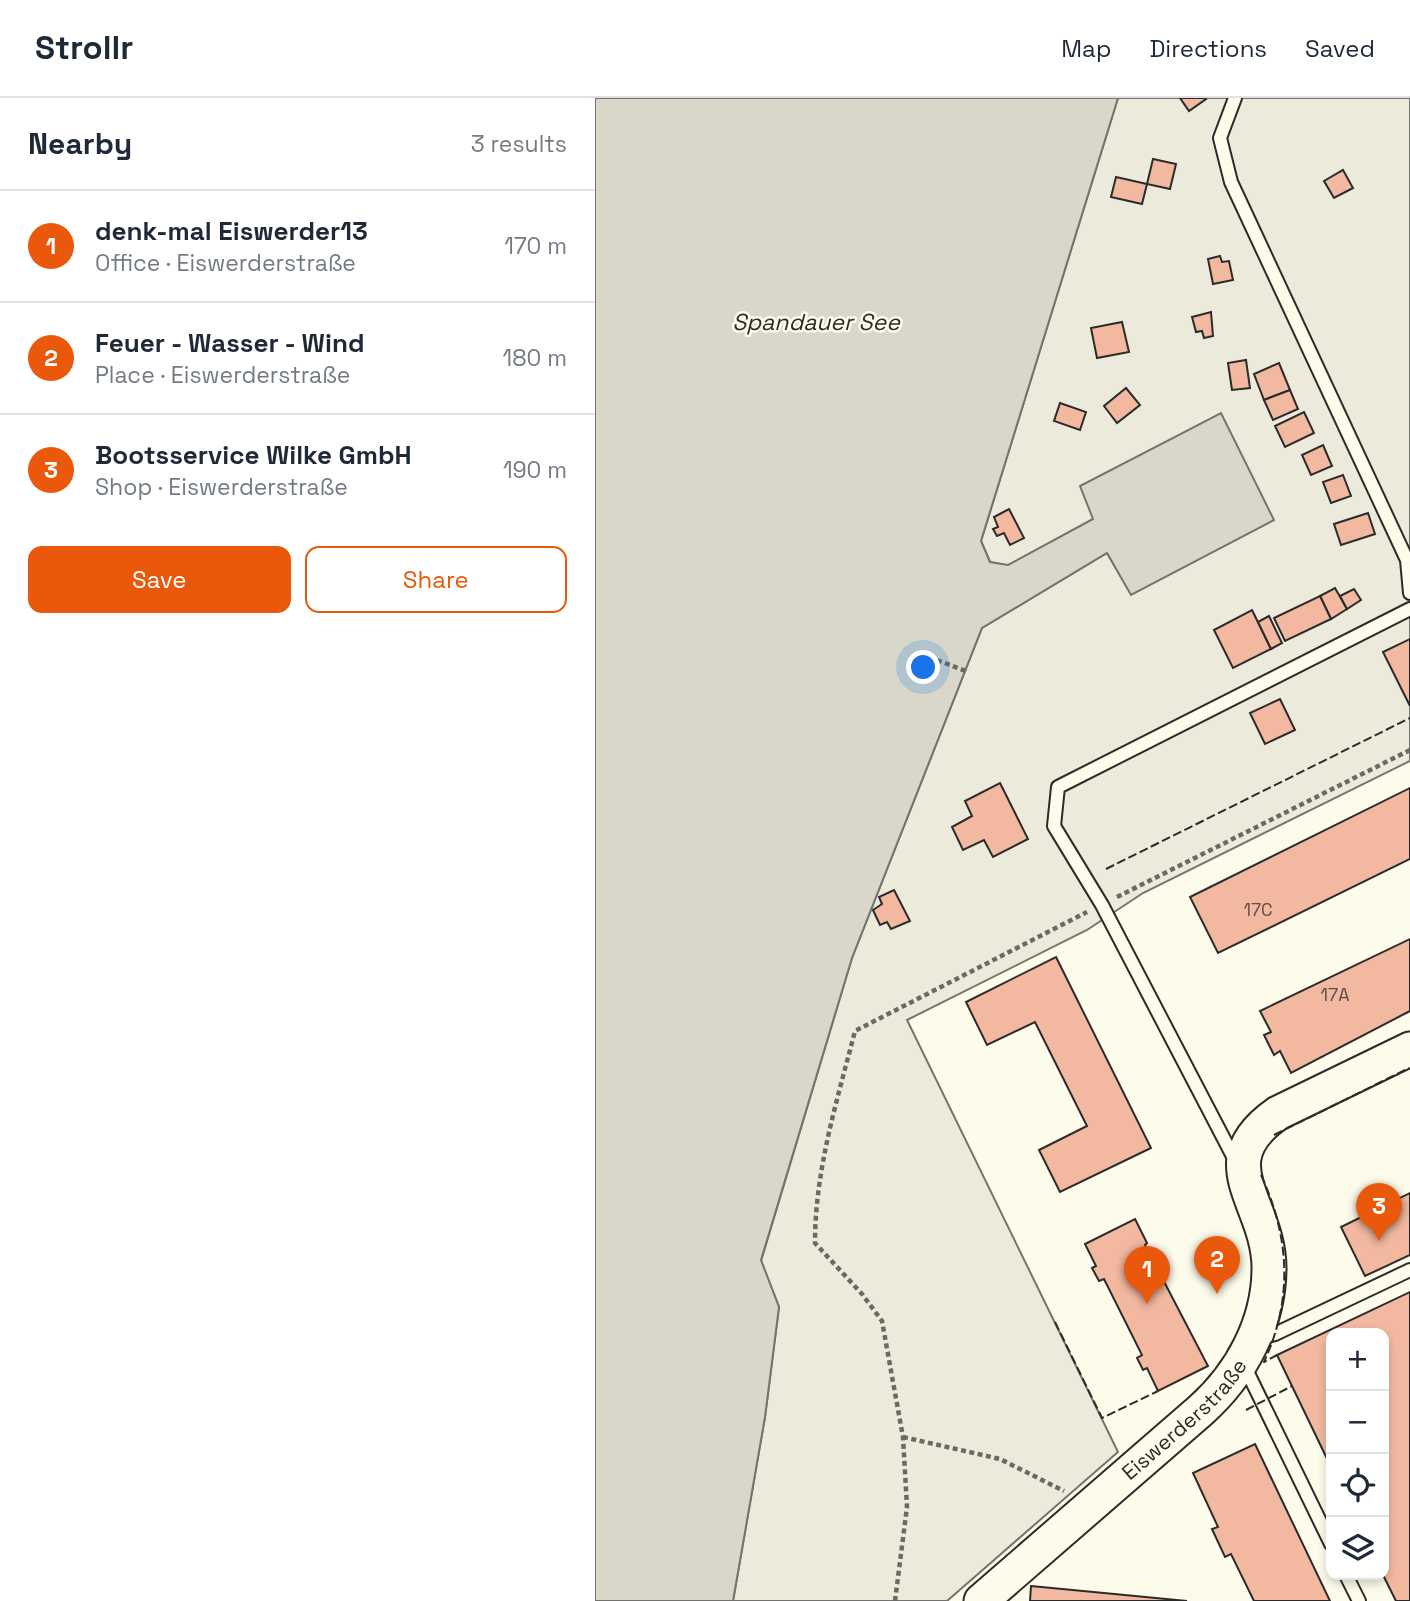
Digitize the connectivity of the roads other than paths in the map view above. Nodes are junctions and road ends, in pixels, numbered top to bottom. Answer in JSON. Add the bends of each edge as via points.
{"nodes":[{"id":1,"x":1235,"y":98,"type":"edge"},
{"id":2,"x":1410,"y":593,"type":"edge"},
{"id":3,"x":1410,"y":609,"type":"edge"},
{"id":4,"x":1410,"y":1049,"type":"edge"},
{"id":5,"x":1245,"y":1180,"type":"junction"},
{"id":6,"x":1410,"y":1270,"type":"edge"},
{"id":7,"x":1248,"y":1351,"type":"junction"},
{"id":8,"x":1326,"y":1532,"type":"edge"},
{"id":9,"x":1348,"y":1580,"type":"edge"},
{"id":10,"x":981,"y":1601,"type":"edge"},
{"id":11,"x":1359,"y":1601,"type":"edge"}],
"edges":[{"from":1,"to":2,"type":"lane","via":[[1220,138],[1231,182],[1407,560]]},
{"from":3,"to":5,"type":"lane","name":"Eiswerderstraße","via":[[1058,787],[1054,825],[1102,905]]},
{"from":4,"to":5,"type":"street","name":"Eiswerderstraße","via":[[1259,1126],[1247,1142]]},
{"from":5,"to":7,"type":"street","name":"Eiswerderstraße","via":[[1269,1268],[1264,1304]]},
{"from":6,"to":7,"type":"lane"},
{"from":7,"to":8,"type":"lane"},
{"from":7,"to":10,"type":"street","name":"Eiswerderstraße","via":[[1235,1375],[1213,1399]]},
{"from":9,"to":11,"type":"lane"}]}
